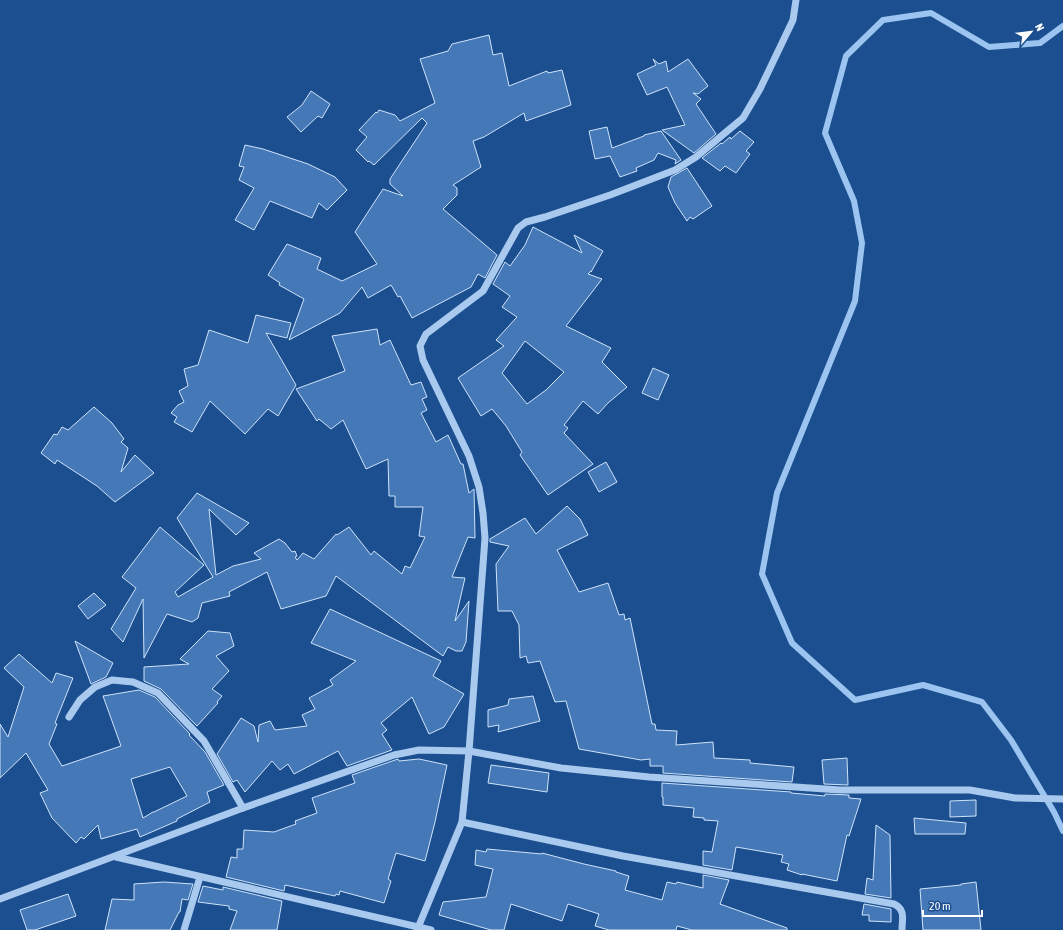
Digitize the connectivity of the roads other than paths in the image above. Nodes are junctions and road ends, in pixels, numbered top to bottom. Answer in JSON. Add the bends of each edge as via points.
{"nodes":[{"id":1,"x":796,"y":0,"type":"edge"},
{"id":2,"x":69,"y":717,"type":"dead end"},
{"id":3,"x":469,"y":751,"type":"junction"},
{"id":4,"x":1063,"y":799,"type":"edge"},
{"id":5,"x":243,"y":808,"type":"junction"},
{"id":6,"x":462,"y":822,"type":"junction"},
{"id":7,"x":115,"y":857,"type":"junction"},
{"id":8,"x":200,"y":877,"type":"junction"},
{"id":9,"x":0,"y":899,"type":"edge"},
{"id":10,"x":418,"y":929,"type":"edge"},
{"id":11,"x":184,"y":930,"type":"edge"},
{"id":12,"x":431,"y":930,"type":"edge"},
{"id":13,"x":902,"y":930,"type":"edge"}],
"edges":[{"from":1,"to":3,"type":"street","via":[[793,20],[744,118],[696,157],[675,170],[610,195],[526,222],[518,228],[483,291],[426,334],[420,346],[423,360],[470,456],[483,513],[485,538]]},
{"from":2,"to":5,"type":"street","via":[[80,700],[95,687],[112,680],[133,682],[158,693],[204,741]]},
{"from":3,"to":4,"type":"street","via":[[561,768],[649,777],[840,790],[970,790],[1014,798]]},
{"from":3,"to":5,"type":"street","via":[[419,750],[394,755]]},
{"from":3,"to":6,"type":"street"},
{"from":5,"to":7,"type":"street"},
{"from":6,"to":10,"type":"street"},
{"from":6,"to":13,"type":"street","via":[[623,856],[894,904],[902,911]]},
{"from":7,"to":8,"type":"street"},
{"from":7,"to":9,"type":"street"},
{"from":8,"to":10,"type":"street"},
{"from":8,"to":11,"type":"street"},
{"from":10,"to":12,"type":"street"}]}
